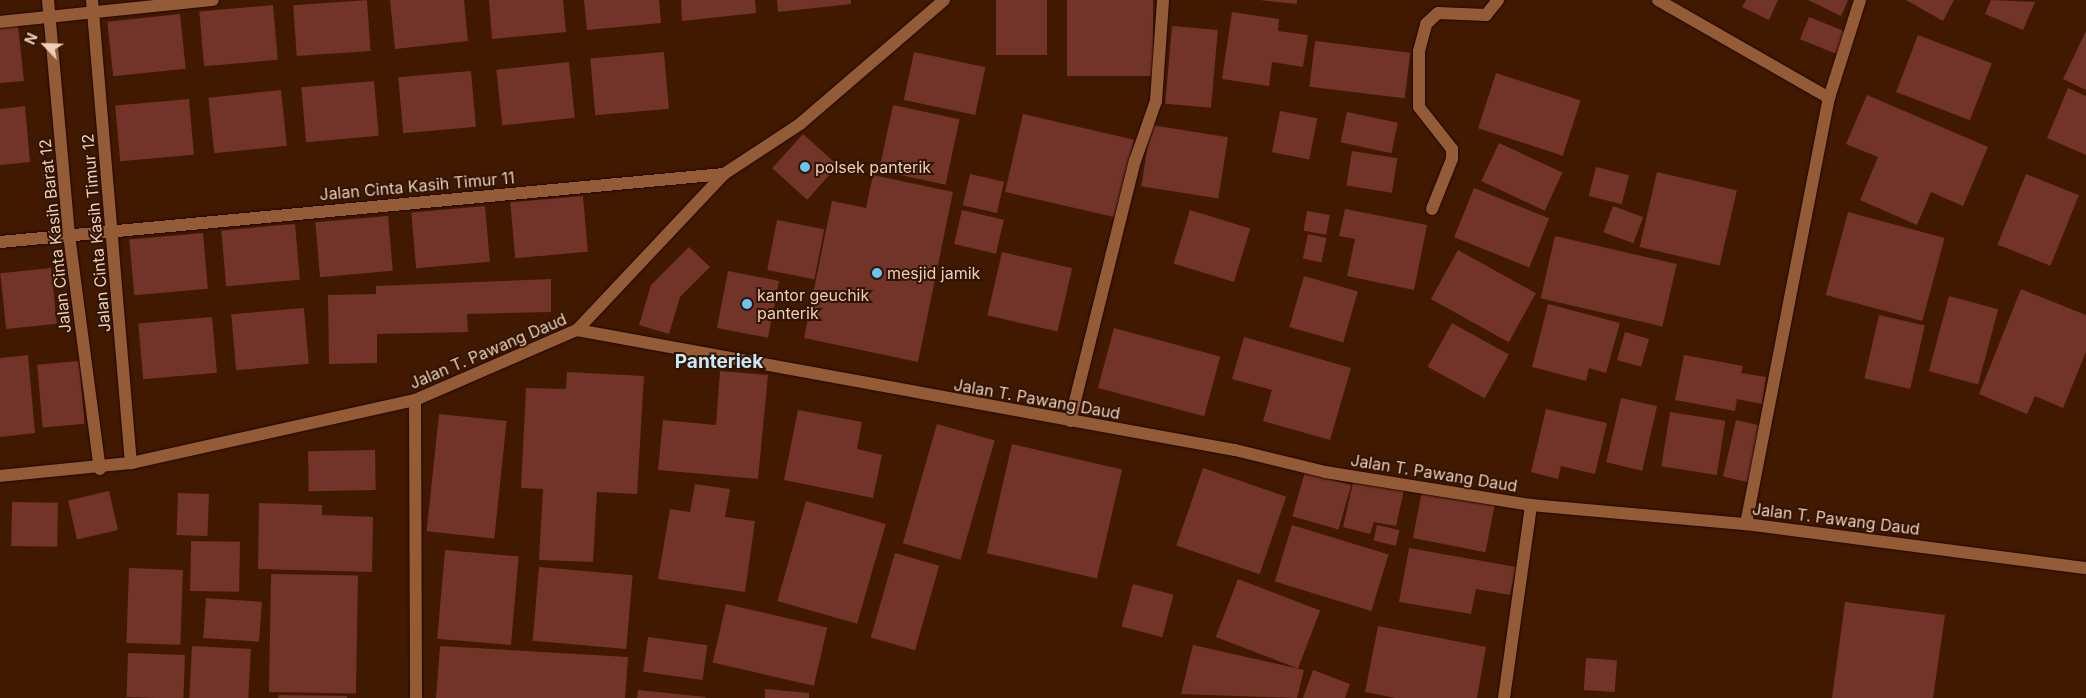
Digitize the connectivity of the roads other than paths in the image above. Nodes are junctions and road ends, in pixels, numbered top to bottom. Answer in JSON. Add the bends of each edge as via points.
{"nodes":[{"id":1,"x":48,"y":0,"type":"edge"},
{"id":2,"x":213,"y":0,"type":"edge"},
{"id":3,"x":944,"y":0,"type":"edge"},
{"id":4,"x":1163,"y":0,"type":"edge"},
{"id":5,"x":1498,"y":0,"type":"edge"},
{"id":6,"x":1658,"y":0,"type":"edge"},
{"id":7,"x":1860,"y":0,"type":"edge"},
{"id":8,"x":92,"y":6,"type":"edge"},
{"id":9,"x":50,"y":18,"type":"junction"},
{"id":10,"x":0,"y":22,"type":"edge"},
{"id":11,"x":1829,"y":98,"type":"junction"},
{"id":12,"x":724,"y":174,"type":"junction"},
{"id":13,"x":1432,"y":209,"type":"dead end"},
{"id":14,"x":112,"y":230,"type":"junction"},
{"id":15,"x":70,"y":235,"type":"junction"},
{"id":16,"x":0,"y":242,"type":"edge"},
{"id":17,"x":578,"y":330,"type":"junction"},
{"id":18,"x":415,"y":400,"type":"junction"},
{"id":19,"x":1070,"y":421,"type":"junction"},
{"id":20,"x":131,"y":463,"type":"junction"},
{"id":21,"x":100,"y":468,"type":"junction"},
{"id":22,"x":0,"y":476,"type":"edge"},
{"id":23,"x":1531,"y":504,"type":"junction"},
{"id":24,"x":1746,"y":524,"type":"junction"},
{"id":25,"x":2086,"y":568,"type":"edge"},
{"id":26,"x":416,"y":698,"type":"edge"},
{"id":27,"x":1504,"y":698,"type":"edge"}],
"edges":[{"from":1,"to":9,"type":"street","name":"Jalan Cinta Kasih Barat 12"},
{"from":2,"to":8,"type":"street"},
{"from":3,"to":12,"type":"street","via":[[800,124]]},
{"from":4,"to":19,"type":"street","via":[[1156,101],[1135,161]]},
{"from":5,"to":13,"type":"street","via":[[1486,15],[1438,13],[1426,24],[1419,51],[1419,107],[1452,150],[1452,159]]},
{"from":6,"to":11,"type":"street"},
{"from":7,"to":11,"type":"street"},
{"from":8,"to":9,"type":"street"},
{"from":8,"to":14,"type":"street","name":"Jalan Cinta Kasih Timur 12"},
{"from":9,"to":10,"type":"street"},
{"from":9,"to":15,"type":"street","name":"Jalan Cinta Kasih Barat 12"},
{"from":11,"to":24,"type":"street"},
{"from":12,"to":14,"type":"street","name":"Jalan Cinta Kasih Timur 11"},
{"from":12,"to":17,"type":"street"},
{"from":14,"to":15,"type":"street","name":"Jalan Cinta Kasih Timur 11"},
{"from":14,"to":20,"type":"street","name":"Jalan Cinta Kasih Timur 12"},
{"from":15,"to":16,"type":"street","name":"Jalan Cinta Kasih Timur 11"},
{"from":15,"to":21,"type":"street","name":"Jalan Cinta Kasih Barat 12"},
{"from":17,"to":18,"type":"street","name":"Jalan T. Pawang Daud"},
{"from":17,"to":19,"type":"street","name":"Jalan T. Pawang Daud"},
{"from":18,"to":20,"type":"street","name":"Jalan T. Pawang Daud"},
{"from":18,"to":26,"type":"street"},
{"from":19,"to":23,"type":"street","name":"Jalan T. Pawang Daud","via":[[1235,450],[1324,472]]},
{"from":20,"to":21,"type":"street","name":"Jalan T. Pawang Daud"},
{"from":21,"to":22,"type":"street","name":"Jalan T. Pawang Daud"},
{"from":23,"to":24,"type":"street","name":"Jalan T. Pawang Daud"},
{"from":23,"to":27,"type":"street"},
{"from":24,"to":25,"type":"street","name":"Jalan T. Pawang Daud"}]}
